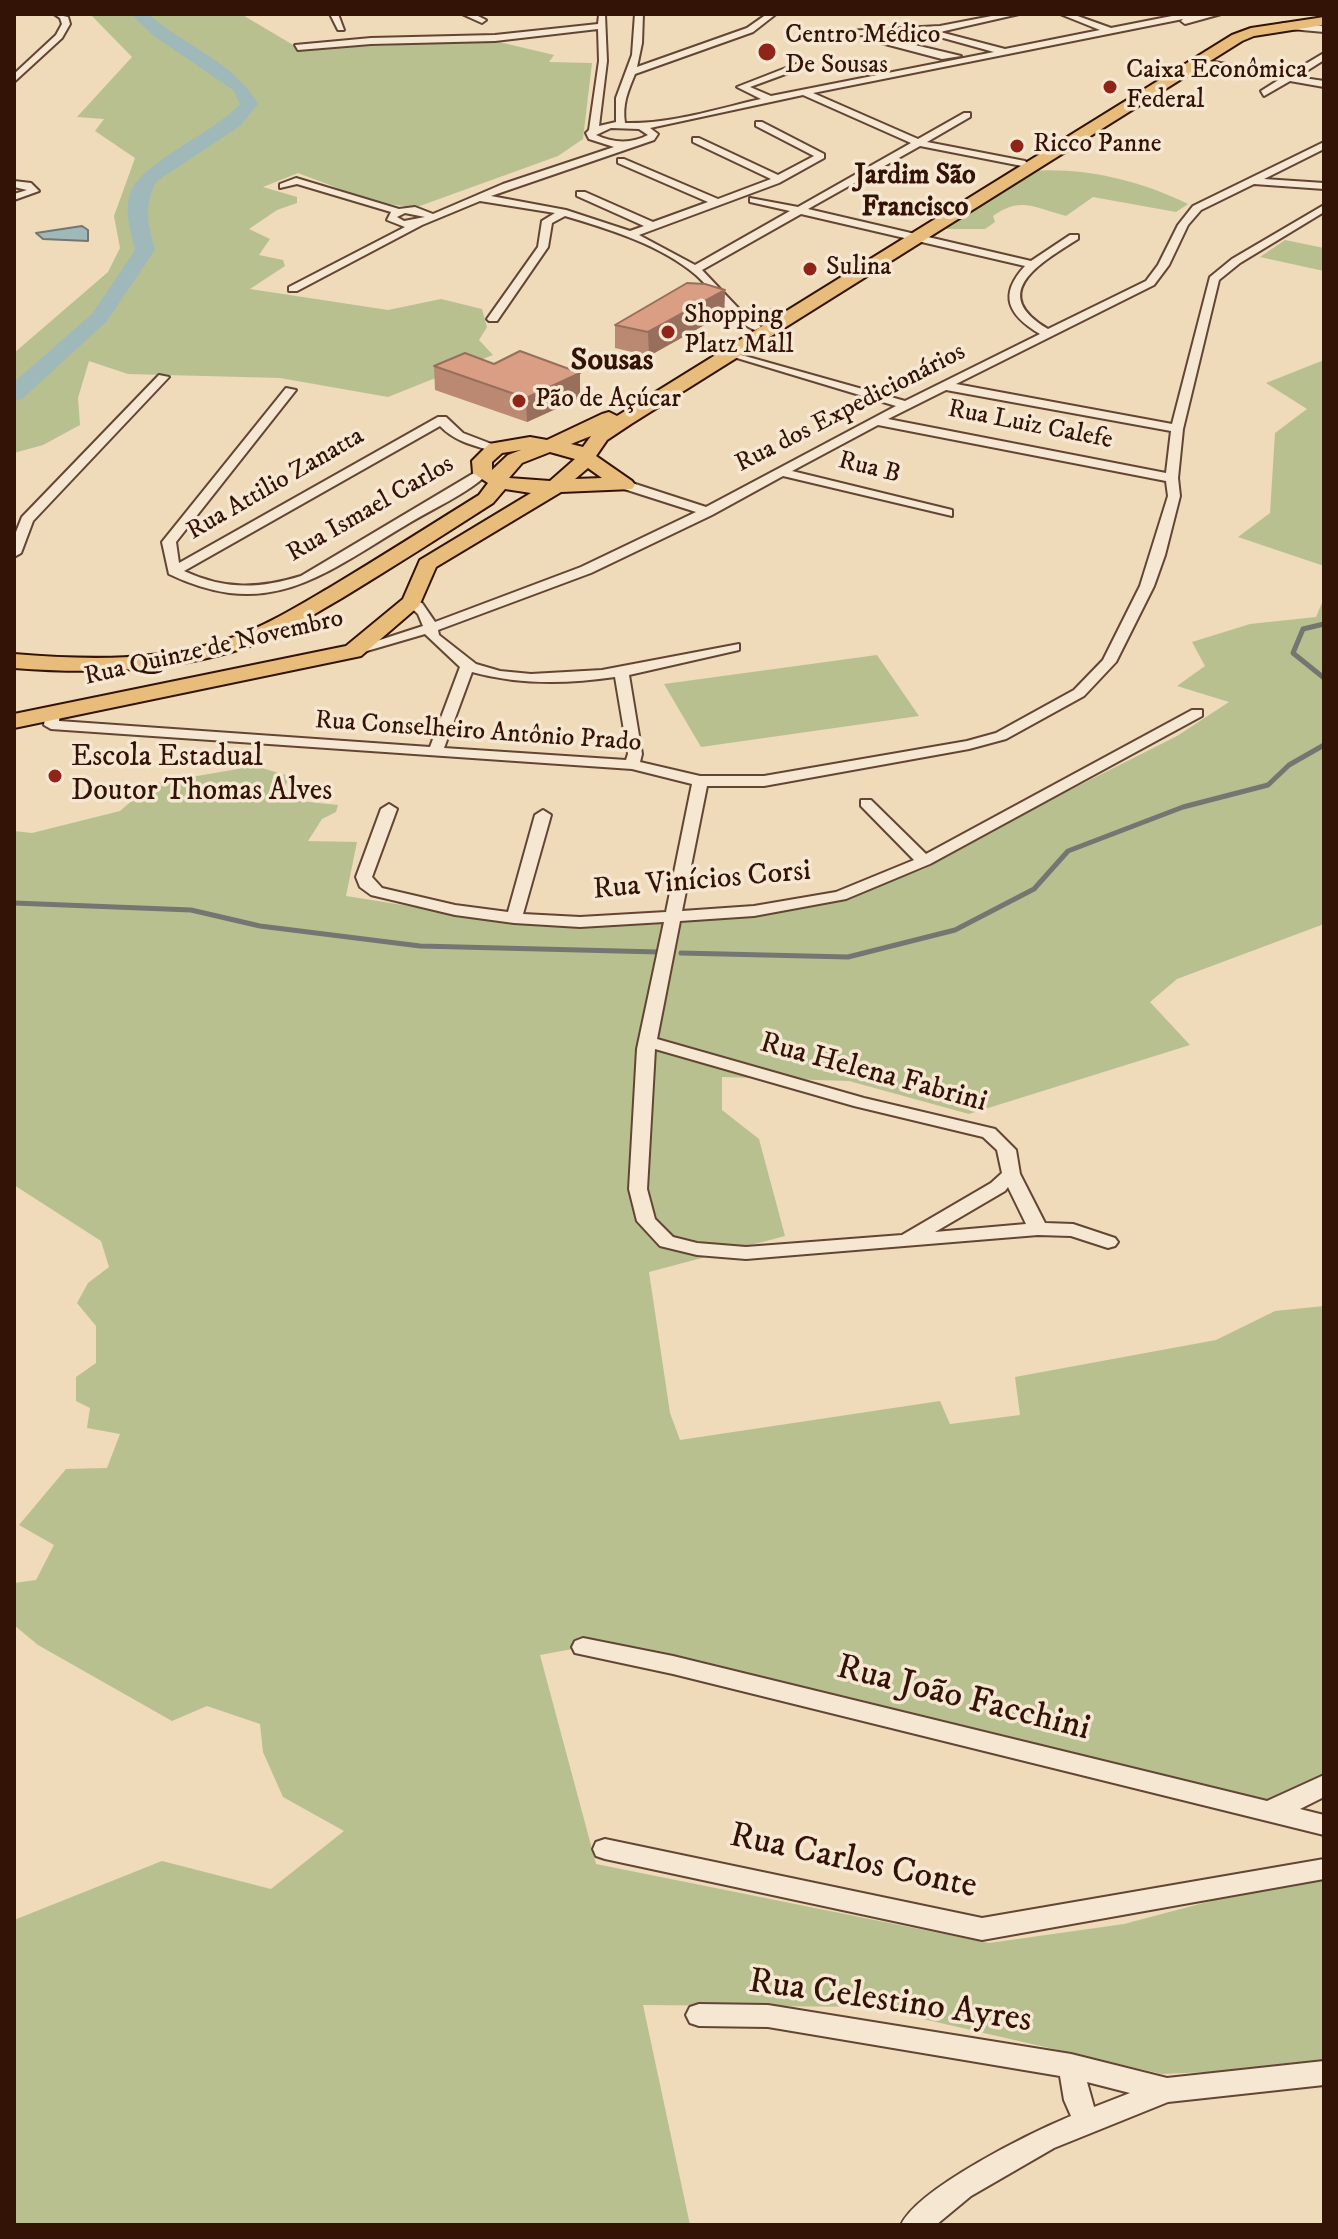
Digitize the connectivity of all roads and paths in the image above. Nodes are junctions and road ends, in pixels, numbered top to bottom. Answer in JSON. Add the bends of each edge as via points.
{"nodes":[{"id":1,"x":58,"y":14,"type":"edge"},
{"id":2,"x":334,"y":14,"type":"edge"},
{"id":3,"x":466,"y":14,"type":"edge"},
{"id":4,"x":603,"y":14,"type":"edge"},
{"id":5,"x":639,"y":14,"type":"edge"},
{"id":6,"x":756,"y":14,"type":"edge"},
{"id":7,"x":1015,"y":14,"type":"edge"},
{"id":8,"x":1064,"y":14,"type":"edge"},
{"id":9,"x":1195,"y":14,"type":"edge"},
{"id":10,"x":1213,"y":14,"type":"edge"},
{"id":11,"x":769,"y":17,"type":"edge"},
{"id":12,"x":1275,"y":19,"type":"edge"},
{"id":13,"x":482,"y":20,"type":"dead end"},
{"id":14,"x":1316,"y":20,"type":"edge"},
{"id":15,"x":601,"y":26,"type":"junction"},
{"id":16,"x":341,"y":28,"type":"dead end"},
{"id":17,"x":1324,"y":29,"type":"edge"},
{"id":18,"x":1117,"y":33,"type":"junction"},
{"id":19,"x":846,"y":34,"type":"dead end"},
{"id":20,"x":939,"y":34,"type":"dead end"},
{"id":21,"x":870,"y":37,"type":"dead end"},
{"id":22,"x":638,"y":46,"type":"junction"},
{"id":23,"x":298,"y":47,"type":"dead end"},
{"id":24,"x":991,"y":48,"type":"junction"},
{"id":25,"x":1010,"y":52,"type":"junction"},
{"id":26,"x":656,"y":55,"type":"junction"},
{"id":27,"x":1324,"y":56,"type":"edge"},
{"id":28,"x":622,"y":61,"type":"dead end"},
{"id":29,"x":635,"y":62,"type":"junction"},
{"id":30,"x":1198,"y":62,"type":"junction"},
{"id":31,"x":796,"y":67,"type":"dead end"},
{"id":32,"x":630,"y":73,"type":"junction"},
{"id":33,"x":1288,"y":77,"type":"junction"},
{"id":34,"x":14,"y":79,"type":"edge"},
{"id":35,"x":1324,"y":84,"type":"edge"},
{"id":36,"x":805,"y":93,"type":"junction"},
{"id":37,"x":1264,"y":93,"type":"dead end"},
{"id":38,"x":771,"y":99,"type":"junction"},
{"id":39,"x":824,"y":100,"type":"junction"},
{"id":40,"x":802,"y":105,"type":"dead end"},
{"id":41,"x":791,"y":108,"type":"dead end"},
{"id":42,"x":967,"y":115,"type":"dead end"},
{"id":43,"x":621,"y":124,"type":"junction"},
{"id":44,"x":641,"y":126,"type":"junction"},
{"id":45,"x":593,"y":134,"type":"junction"},
{"id":46,"x":651,"y":138,"type":"junction"},
{"id":47,"x":696,"y":140,"type":"dead end"},
{"id":48,"x":920,"y":143,"type":"junction"},
{"id":49,"x":629,"y":144,"type":"junction"},
{"id":50,"x":1324,"y":145,"type":"edge"},
{"id":51,"x":621,"y":161,"type":"dead end"},
{"id":52,"x":1022,"y":163,"type":"junction"},
{"id":53,"x":778,"y":179,"type":"junction"},
{"id":54,"x":1255,"y":181,"type":"junction"},
{"id":55,"x":14,"y":184,"type":"edge"},
{"id":56,"x":507,"y":186,"type":"junction"},
{"id":57,"x":1324,"y":186,"type":"edge"},
{"id":58,"x":581,"y":194,"type":"dead end"},
{"id":59,"x":14,"y":197,"type":"edge"},
{"id":60,"x":479,"y":198,"type":"junction"},
{"id":61,"x":754,"y":200,"type":"dead end"},
{"id":62,"x":719,"y":203,"type":"junction"},
{"id":63,"x":1324,"y":208,"type":"edge"},
{"id":64,"x":416,"y":211,"type":"junction"},
{"id":65,"x":802,"y":212,"type":"junction"},
{"id":66,"x":531,"y":213,"type":"junction"},
{"id":67,"x":563,"y":213,"type":"junction"},
{"id":68,"x":396,"y":218,"type":"junction"},
{"id":69,"x":426,"y":219,"type":"junction"},
{"id":70,"x":653,"y":226,"type":"junction"},
{"id":71,"x":629,"y":235,"type":"junction"},
{"id":72,"x":910,"y":236,"type":"junction"},
{"id":73,"x":1074,"y":237,"type":"dead end"},
{"id":74,"x":386,"y":240,"type":"junction"},
{"id":75,"x":537,"y":252,"type":"junction"},
{"id":76,"x":1032,"y":264,"type":"junction"},
{"id":77,"x":696,"y":269,"type":"junction"},
{"id":78,"x":293,"y":289,"type":"dead end"},
{"id":79,"x":736,"y":312,"type":"junction"},
{"id":80,"x":777,"y":313,"type":"junction"},
{"id":81,"x":493,"y":319,"type":"dead end"},
{"id":82,"x":755,"y":327,"type":"junction"},
{"id":83,"x":1049,"y":335,"type":"junction"},
{"id":84,"x":731,"y":353,"type":"junction"},
{"id":85,"x":163,"y":377,"type":"dead end"},
{"id":86,"x":946,"y":386,"type":"junction"},
{"id":87,"x":290,"y":390,"type":"dead end"},
{"id":88,"x":906,"y":405,"type":"junction"},
{"id":89,"x":878,"y":421,"type":"junction"},
{"id":90,"x":1177,"y":429,"type":"junction"},
{"id":91,"x":461,"y":438,"type":"junction"},
{"id":92,"x":402,"y":441,"type":"junction"},
{"id":93,"x":550,"y":445,"type":"junction"},
{"id":94,"x":496,"y":448,"type":"junction"},
{"id":95,"x":586,"y":455,"type":"junction"},
{"id":96,"x":781,"y":472,"type":"junction"},
{"id":97,"x":490,"y":478,"type":"junction"},
{"id":98,"x":1172,"y":478,"type":"junction"},
{"id":99,"x":625,"y":485,"type":"junction"},
{"id":100,"x":553,"y":488,"type":"junction"},
{"id":101,"x":707,"y":512,"type":"junction"},
{"id":102,"x":947,"y":513,"type":"dead end"},
{"id":103,"x":14,"y":553,"type":"edge"},
{"id":104,"x":174,"y":571,"type":"junction"},
{"id":105,"x":412,"y":602,"type":"junction"},
{"id":106,"x":431,"y":628,"type":"junction"},
{"id":107,"x":734,"y":647,"type":"dead end"},
{"id":108,"x":353,"y":651,"type":"junction"},
{"id":109,"x":204,"y":652,"type":"junction"},
{"id":110,"x":14,"y":661,"type":"edge"},
{"id":111,"x":467,"y":666,"type":"junction"},
{"id":112,"x":621,"y":671,"type":"junction"},
{"id":113,"x":209,"y":682,"type":"junction"},
{"id":114,"x":1197,"y":713,"type":"dead end"},
{"id":115,"x":33,"y":717,"type":"edge"},
{"id":116,"x":435,"y":753,"type":"junction"},
{"id":117,"x":632,"y":765,"type":"junction"},
{"id":118,"x":700,"y":781,"type":"junction"},
{"id":119,"x":866,"y":803,"type":"dead end"},
{"id":120,"x":389,"y":809,"type":"dead end"},
{"id":121,"x":543,"y":815,"type":"dead end"},
{"id":122,"x":924,"y":861,"type":"junction"},
{"id":123,"x":674,"y":914,"type":"junction"},
{"id":124,"x":514,"y":918,"type":"junction"},
{"id":125,"x":648,"y":1042,"type":"junction"},
{"id":126,"x":1011,"y":1174,"type":"junction"},
{"id":127,"x":1038,"y":1229,"type":"junction"},
{"id":128,"x":906,"y":1241,"type":"junction"},
{"id":129,"x":1108,"y":1242,"type":"dead end"},
{"id":130,"x":583,"y":1647,"type":"dead end"},
{"id":131,"x":1324,"y":1785,"type":"edge"},
{"id":132,"x":1265,"y":1812,"type":"junction"},
{"id":133,"x":1324,"y":1825,"type":"edge"},
{"id":134,"x":605,"y":1849,"type":"dead end"},
{"id":135,"x":1324,"y":1869,"type":"edge"},
{"id":136,"x":699,"y":2015,"type":"dead end"},
{"id":137,"x":1071,"y":2066,"type":"junction"},
{"id":138,"x":1324,"y":2073,"type":"edge"},
{"id":139,"x":1167,"y":2090,"type":"junction"},
{"id":140,"x":1087,"y":2121,"type":"junction"},
{"id":141,"x":915,"y":2225,"type":"edge"}],
"edges":[{"from":1,"to":34,"type":"street","via":[[66,24],[59,36]]},
{"from":2,"to":16,"type":"street"},
{"from":3,"to":13,"type":"street"},
{"from":4,"to":15,"type":"street"},
{"from":5,"to":22,"type":"street"},
{"from":6,"to":11,"type":"street"},
{"from":7,"to":19,"type":"street","via":[[940,29]]},
{"from":8,"to":18,"type":"street"},
{"from":9,"to":18,"type":"street"},
{"from":10,"to":18,"type":"street"},
{"from":11,"to":26,"type":"street","via":[[750,30],[688,53]]},
{"from":12,"to":14,"type":"main road"},
{"from":12,"to":17,"type":"street"},
{"from":12,"to":30,"type":"main road"},
{"from":12,"to":52,"type":"main road","via":[[1237,30]]},
{"from":15,"to":23,"type":"street","via":[[495,38]]},
{"from":15,"to":45,"type":"street","via":[[606,61]]},
{"from":18,"to":25,"type":"street"},
{"from":18,"to":39,"type":"street"},
{"from":20,"to":24,"type":"street"},
{"from":21,"to":24,"type":"street","via":[[947,56]]},
{"from":22,"to":26,"type":"street"},
{"from":22,"to":29,"type":"street"},
{"from":24,"to":25,"type":"street"},
{"from":25,"to":36,"type":"street"},
{"from":26,"to":29,"type":"street"},
{"from":26,"to":32,"type":"street"},
{"from":27,"to":33,"type":"street"},
{"from":28,"to":29,"type":"street"},
{"from":29,"to":32,"type":"street"},
{"from":30,"to":33,"type":"street"},
{"from":30,"to":72,"type":"main road"},
{"from":31,"to":38,"type":"street","via":[[744,85],[743,89]]},
{"from":32,"to":43,"type":"street","via":[[623,84]]},
{"from":33,"to":35,"type":"street"},
{"from":33,"to":37,"type":"street"},
{"from":36,"to":38,"type":"street"},
{"from":36,"to":39,"type":"street"},
{"from":38,"to":41,"type":"street"},
{"from":38,"to":44,"type":"street"},
{"from":39,"to":40,"type":"street"},
{"from":39,"to":48,"type":"street"},
{"from":42,"to":48,"type":"street"},
{"from":43,"to":44,"type":"street"},
{"from":43,"to":45,"type":"street"},
{"from":44,"to":46,"type":"street","via":[[649,129]]},
{"from":45,"to":49,"type":"street","via":[[606,143]]},
{"from":45,"to":64,"type":"street","via":[[576,154]]},
{"from":46,"to":49,"type":"street"},
{"from":46,"to":53,"type":"street","via":[[761,119],[821,156]]},
{"from":47,"to":53,"type":"street"},
{"from":48,"to":52,"type":"street"},
{"from":48,"to":65,"type":"street"},
{"from":49,"to":56,"type":"street"},
{"from":50,"to":54,"type":"street","name":"Rua dos Expedicionários"},
{"from":51,"to":62,"type":"street"},
{"from":52,"to":72,"type":"main road"},
{"from":53,"to":62,"type":"street"},
{"from":54,"to":57,"type":"street"},
{"from":54,"to":83,"type":"street","name":"Rua dos Expedicionários","via":[[1185,219],[1162,272],[1150,283]]},
{"from":55,"to":59,"type":"street","via":[[32,186],[34,191]]},
{"from":56,"to":60,"type":"street"},
{"from":56,"to":66,"type":"street"},
{"from":58,"to":70,"type":"street"},
{"from":60,"to":66,"type":"street"},
{"from":60,"to":69,"type":"street"},
{"from":61,"to":65,"type":"street"},
{"from":62,"to":70,"type":"street"},
{"from":63,"to":90,"type":"street","name":"Rua Conselheiro Antônio Prado","via":[[1214,279]]},
{"from":64,"to":68,"type":"street"},
{"from":64,"to":69,"type":"street"},
{"from":65,"to":72,"type":"street"},
{"from":65,"to":77,"type":"street"},
{"from":66,"to":67,"type":"street"},
{"from":66,"to":75,"type":"street"},
{"from":67,"to":71,"type":"street"},
{"from":67,"to":75,"type":"street","via":[[547,221]]},
{"from":68,"to":68,"type":"street","via":[[296,181],[284,183]]},
{"from":68,"to":69,"type":"street"},
{"from":68,"to":74,"type":"street","via":[[399,229]]},
{"from":69,"to":74,"type":"street"},
{"from":70,"to":71,"type":"street"},
{"from":71,"to":77,"type":"street"},
{"from":72,"to":76,"type":"street"},
{"from":72,"to":80,"type":"main road"},
{"from":72,"to":84,"type":"main road"},
{"from":73,"to":76,"type":"street"},
{"from":74,"to":78,"type":"street"},
{"from":75,"to":81,"type":"street"},
{"from":76,"to":83,"type":"street","via":[[1016,283],[1017,304],[1022,316]]},
{"from":77,"to":79,"type":"street"},
{"from":79,"to":80,"type":"street"},
{"from":79,"to":82,"type":"street"},
{"from":80,"to":82,"type":"main road"},
{"from":82,"to":93,"type":"main road","via":[[610,417]]},
{"from":83,"to":86,"type":"street","name":"Rua dos Expedicionários"},
{"from":84,"to":88,"type":"street"},
{"from":84,"to":95,"type":"main road","via":[[600,436]]},
{"from":85,"to":103,"type":"street","via":[[27,520]]},
{"from":86,"to":88,"type":"street","name":"Rua dos Expedicionários"},
{"from":86,"to":90,"type":"street"},
{"from":87,"to":104,"type":"street","via":[[169,542]]},
{"from":88,"to":89,"type":"street","name":"Rua dos Expedicionários"},
{"from":89,"to":96,"type":"street","name":"Rua dos Expedicionários"},
{"from":89,"to":98,"type":"street","name":"Rua Luiz Calefe"},
{"from":90,"to":98,"type":"street","name":"Rua Conselheiro Antônio Prado"},
{"from":91,"to":92,"type":"street","name":"Rua Attilio Zanatta"},
{"from":91,"to":92,"type":"street","name":"Rua Attilio Zanatta","via":[[442,420]]},
{"from":91,"to":94,"type":"street"},
{"from":92,"to":104,"type":"street","name":"Rua Attilio Zanatta"},
{"from":93,"to":94,"type":"main road"},
{"from":93,"to":95,"type":"main road"},
{"from":93,"to":97,"type":"main road","via":[[515,459]]},
{"from":94,"to":97,"type":"main road","via":[[482,461]]},
{"from":95,"to":99,"type":"main road"},
{"from":95,"to":100,"type":"main road"},
{"from":96,"to":101,"type":"street","name":"Rua dos Expedicionários"},
{"from":96,"to":102,"type":"street","name":"Rua B"},
{"from":97,"to":100,"type":"main road","via":[[516,488]]},
{"from":97,"to":104,"type":"street","name":"Rua Ismael Carlos","via":[[306,579],[276,589],[206,588]]},
{"from":97,"to":109,"type":"main road","via":[[494,491],[486,499],[343,588],[273,628]]},
{"from":98,"to":118,"type":"street","name":"Rua Conselheiro Antônio Prado","via":[[1174,496],[1147,586],[1109,662],[1079,693],[1001,736],[969,745],[764,781]]},
{"from":99,"to":100,"type":"main road"},
{"from":99,"to":101,"type":"street"},
{"from":100,"to":105,"type":"main road","via":[[427,564]]},
{"from":101,"to":106,"type":"street","name":"Rua dos Expedicionários","via":[[586,570]]},
{"from":105,"to":106,"type":"street","via":[[426,613]]},
{"from":105,"to":108,"type":"main road","name":"Rua Quinze de Novembro"},
{"from":106,"to":108,"type":"street","name":"Rua dos Expedicionários"},
{"from":106,"to":111,"type":"street","via":[[432,636]]},
{"from":107,"to":112,"type":"street"},
{"from":108,"to":113,"type":"main road","name":"Rua Quinze de Novembro"},
{"from":109,"to":110,"type":"main road","via":[[117,665]]},
{"from":109,"to":113,"type":"main road","via":[[214,670]]},
{"from":111,"to":112,"type":"street","via":[[511,677]]},
{"from":111,"to":116,"type":"street"},
{"from":112,"to":117,"type":"street","via":[[635,754]]},
{"from":113,"to":115,"type":"main road","name":"Rua Quinze de Novembro"},
{"from":114,"to":122,"type":"street","name":"Rua Vinícios Corsi"},
{"from":115,"to":116,"type":"street","name":"Rua Conselheiro Antônio Prado"},
{"from":116,"to":117,"type":"street","name":"Rua Conselheiro Antônio Prado"},
{"from":117,"to":118,"type":"street","name":"Rua Conselheiro Antônio Prado"},
{"from":118,"to":123,"type":"street"},
{"from":119,"to":122,"type":"street"},
{"from":120,"to":124,"type":"street","name":"Rua Vinícios Corsi","via":[[366,884],[377,892],[455,910]]},
{"from":121,"to":124,"type":"street"},
{"from":122,"to":123,"type":"street","name":"Rua Vinícios Corsi","via":[[840,896],[754,911]]},
{"from":123,"to":124,"type":"street","name":"Rua Vinícios Corsi","via":[[580,922]]},
{"from":123,"to":125,"type":"street"},
{"from":125,"to":126,"type":"street","name":"Rua Helena Fabrini","via":[[989,1133],[1009,1151]]},
{"from":125,"to":128,"type":"street","via":[[638,1189],[646,1221],[667,1242],[746,1253]]},
{"from":126,"to":127,"type":"street","name":"Rua Helena Fabrini"},
{"from":126,"to":128,"type":"street"},
{"from":127,"to":128,"type":"street"},
{"from":127,"to":129,"type":"street","via":[[1073,1230]]},
{"from":130,"to":132,"type":"street","name":"Rua João Facchini"},
{"from":131,"to":132,"type":"street"},
{"from":132,"to":133,"type":"street","name":"Rua João Facchini"},
{"from":134,"to":135,"type":"street","name":"Rua Carlos Conte","via":[[982,1929]]},
{"from":136,"to":137,"type":"street","name":"Rua Celestino Ayres","via":[[768,2016]]},
{"from":137,"to":139,"type":"street","name":"Rua Celestino Ayres"},
{"from":137,"to":140,"type":"street"},
{"from":138,"to":139,"type":"street"},
{"from":139,"to":140,"type":"street"},
{"from":140,"to":141,"type":"street","via":[[961,2187]]}]}
